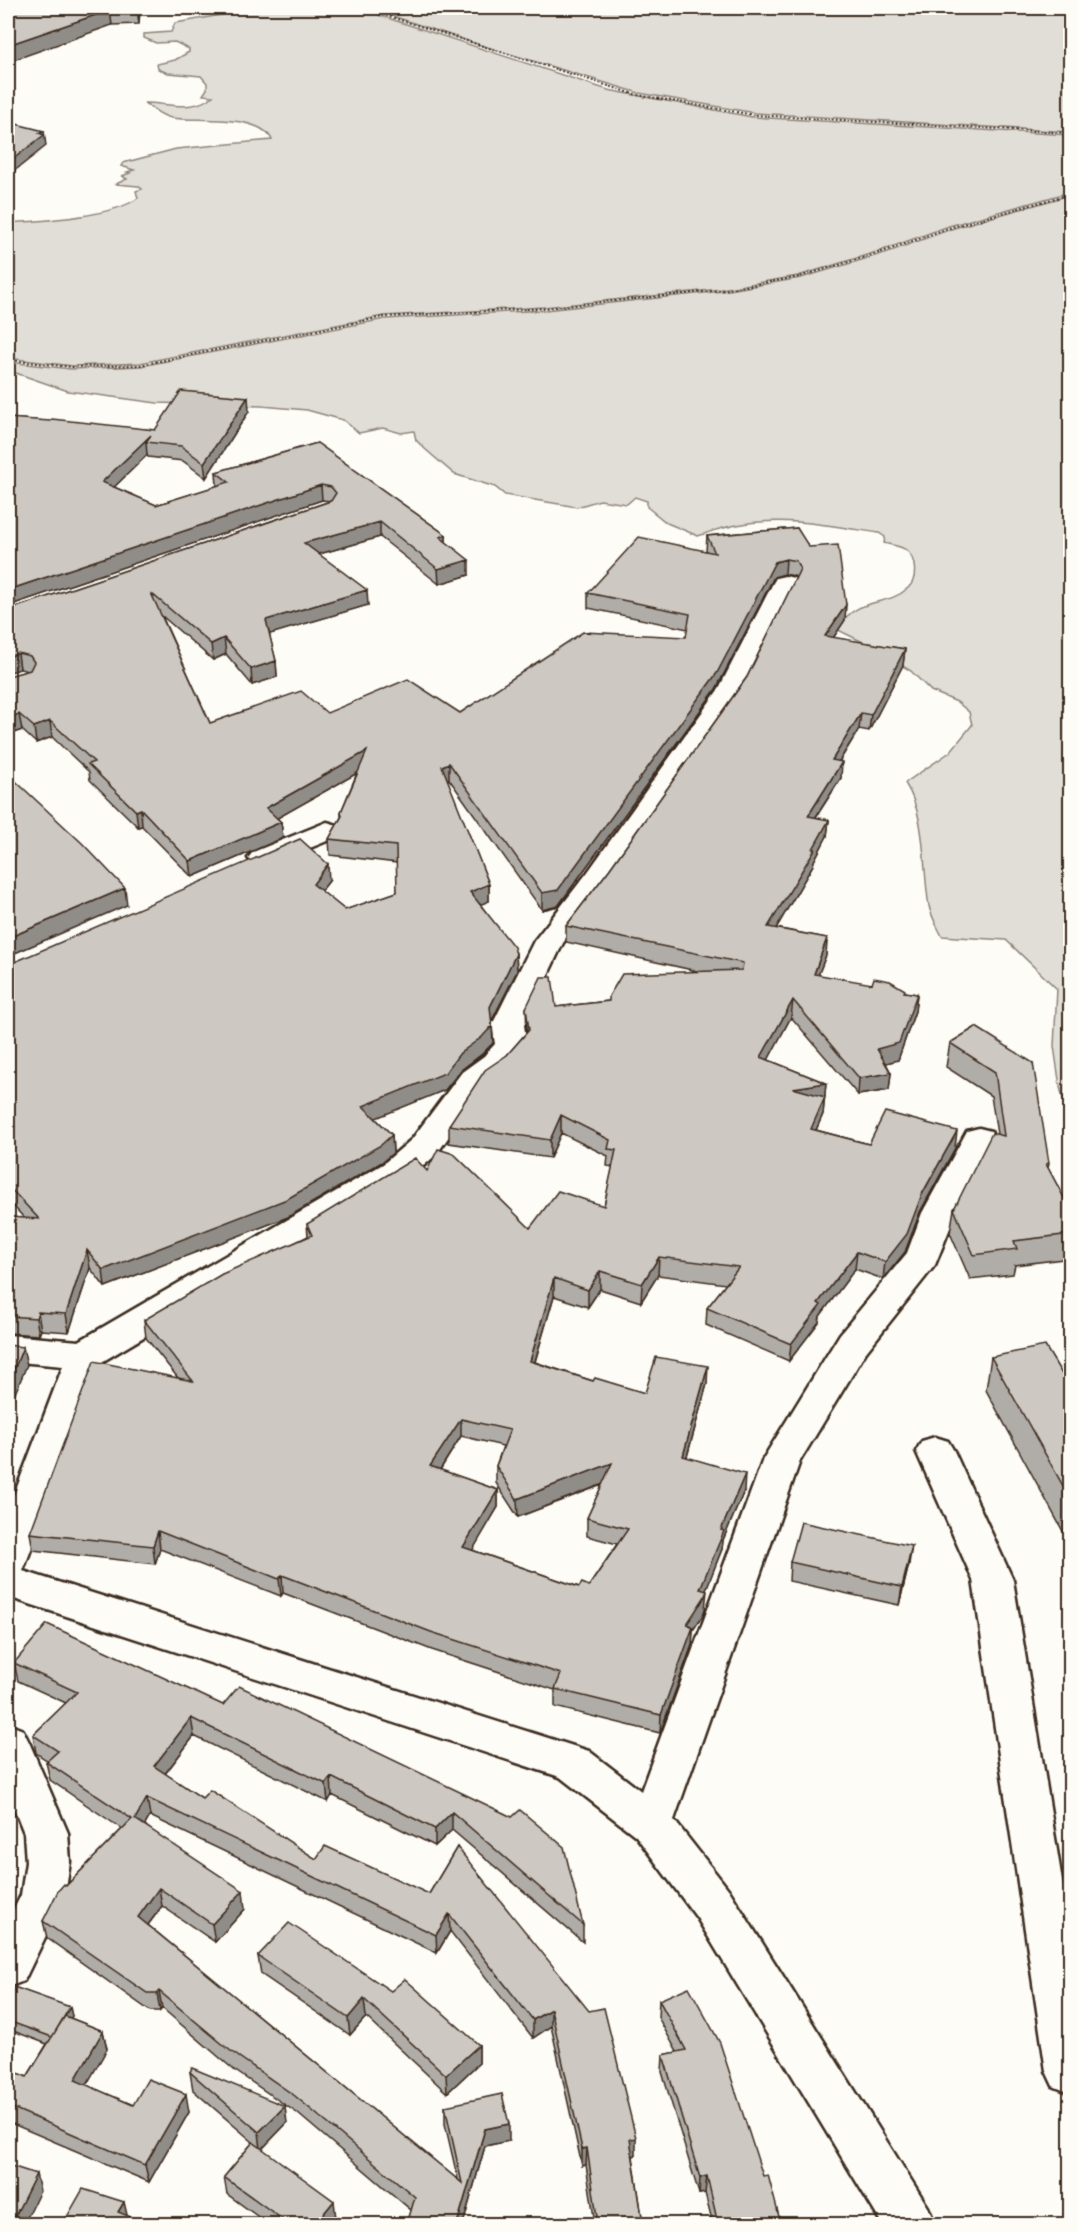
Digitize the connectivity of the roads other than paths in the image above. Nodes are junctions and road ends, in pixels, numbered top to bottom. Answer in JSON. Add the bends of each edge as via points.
{"nodes":[{"id":1,"x":785,"y":583,"type":"dead end"},
{"id":2,"x":327,"y":831,"type":"dead end"},
{"id":3,"x":239,"y":869,"type":"edge"},
{"id":4,"x":979,"y":1139,"type":"dead end"},
{"id":5,"x":8,"y":1348,"type":"edge"},
{"id":6,"x":85,"y":1354,"type":"junction"},
{"id":7,"x":935,"y":1451,"type":"dead end"},
{"id":8,"x":8,"y":1562,"type":"edge"},
{"id":9,"x":8,"y":1582,"type":"edge"},
{"id":10,"x":8,"y":1742,"type":"edge"},
{"id":11,"x":651,"y":1823,"type":"junction"},
{"id":12,"x":8,"y":1967,"type":"edge"},
{"id":13,"x":1071,"y":2071,"type":"edge"},
{"id":14,"x":910,"y":2224,"type":"edge"}],
"edges":[{"from":1,"to":6,"type":"street","via":[[731,691],[549,940],[508,1026],[511,1046],[473,1078],[424,1147],[395,1172]]},
{"from":2,"to":3,"type":"street"},
{"from":4,"to":11,"type":"street","via":[[939,1213],[923,1257],[853,1343],[782,1459]]},
{"from":5,"to":6,"type":"street"},
{"from":6,"to":8,"type":"street"},
{"from":7,"to":13,"type":"street","via":[[993,1580]]},
{"from":9,"to":11,"type":"street","via":[[574,1764]]},
{"from":10,"to":12,"type":"street","via":[[46,1833],[48,1862],[43,1896]]},
{"from":11,"to":14,"type":"street","via":[[713,1905]]}]}
